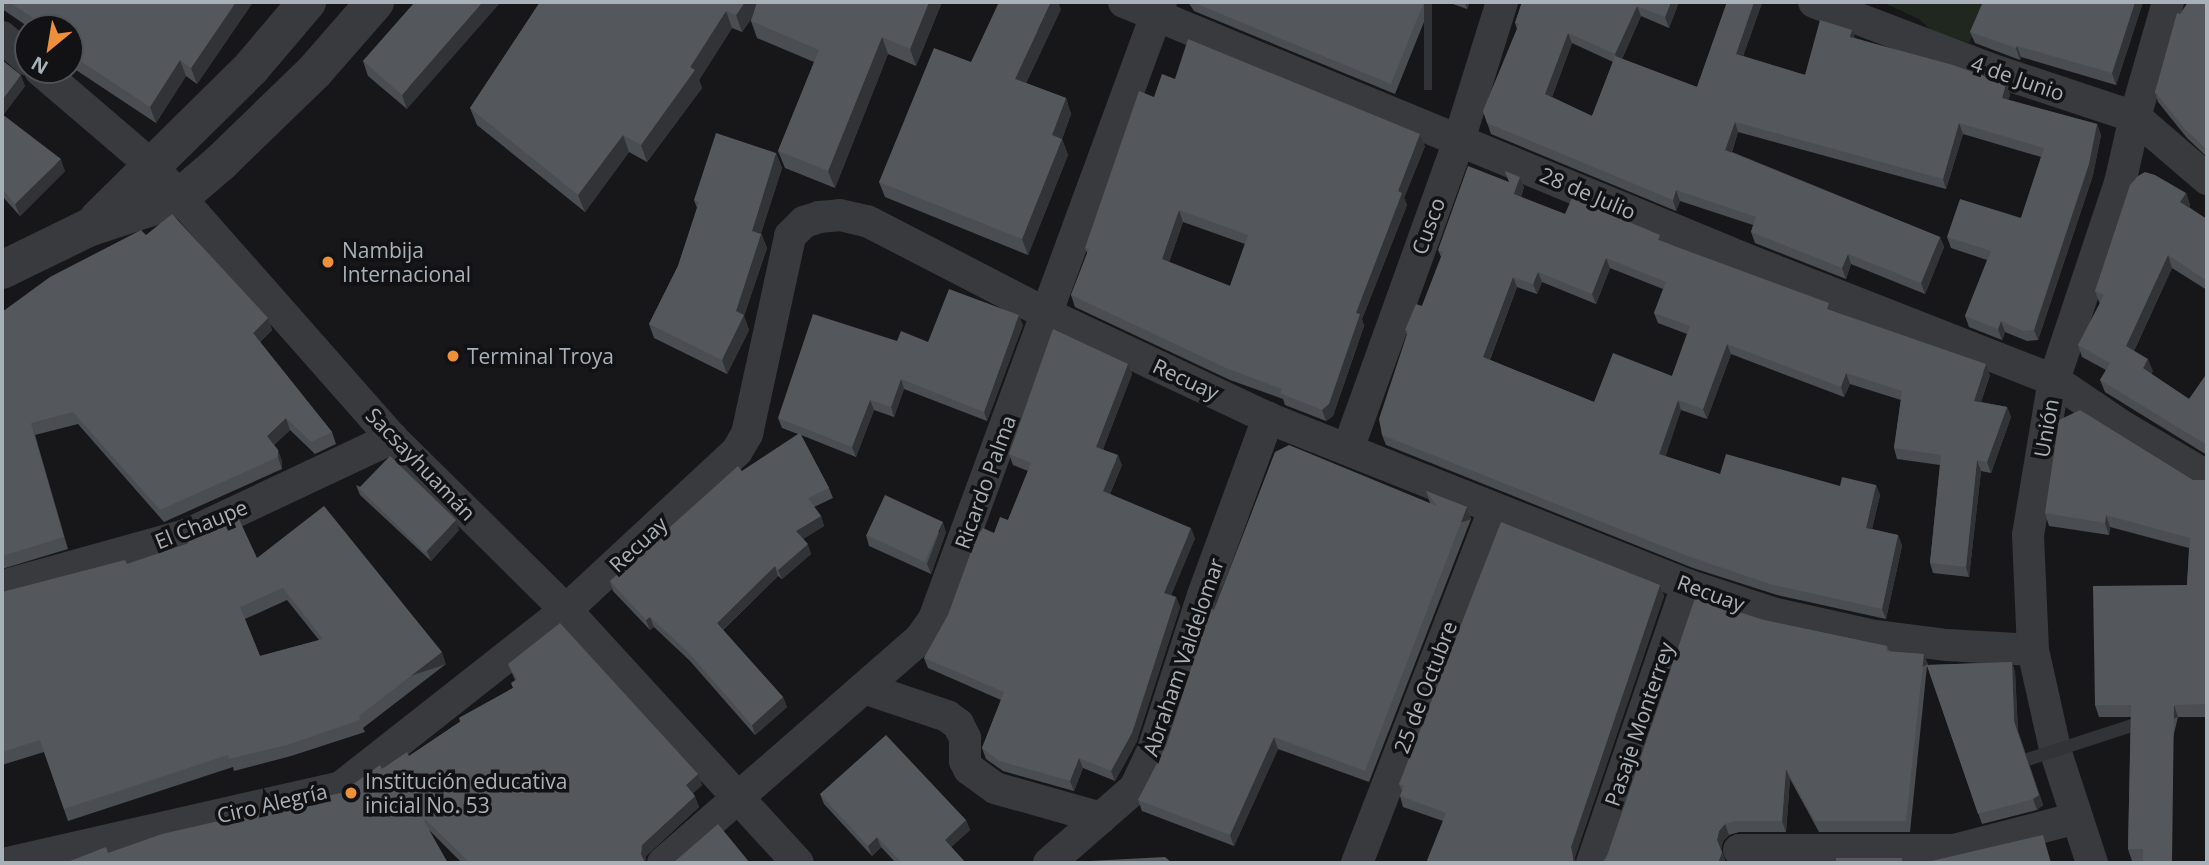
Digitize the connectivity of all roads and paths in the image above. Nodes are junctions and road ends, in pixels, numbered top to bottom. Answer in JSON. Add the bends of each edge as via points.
{"nodes":[{"id":1,"x":307,"y":2,"type":"edge"},
{"id":2,"x":375,"y":2,"type":"edge"},
{"id":3,"x":1124,"y":2,"type":"edge"},
{"id":4,"x":1502,"y":2,"type":"edge"},
{"id":5,"x":1814,"y":2,"type":"edge"},
{"id":6,"x":2168,"y":2,"type":"edge"},
{"id":7,"x":1159,"y":7,"type":"edge"},
{"id":8,"x":56,"y":84,"type":"edge"},
{"id":9,"x":2135,"y":117,"type":"junction"},
{"id":10,"x":1459,"y":139,"type":"junction"},
{"id":11,"x":153,"y":167,"type":"junction"},
{"id":12,"x":2207,"y":179,"type":"edge"},
{"id":13,"x":179,"y":198,"type":"junction"},
{"id":14,"x":88,"y":228,"type":"junction"},
{"id":15,"x":2,"y":270,"type":"edge"},
{"id":16,"x":1047,"y":314,"type":"junction"},
{"id":17,"x":2054,"y":380,"type":"junction"},
{"id":18,"x":1268,"y":418,"type":"junction"},
{"id":19,"x":392,"y":438,"type":"junction"},
{"id":20,"x":1348,"y":449,"type":"junction"},
{"id":21,"x":2207,"y":476,"type":"edge"},
{"id":22,"x":1494,"y":510,"type":"junction"},
{"id":23,"x":1687,"y":585,"type":"junction"},
{"id":24,"x":2,"y":586,"type":"edge"},
{"id":25,"x":566,"y":610,"type":"junction"},
{"id":26,"x":2033,"y":650,"type":"junction"},
{"id":27,"x":864,"y":688,"type":"junction"},
{"id":28,"x":739,"y":800,"type":"junction"},
{"id":29,"x":1101,"y":817,"type":"junction"},
{"id":30,"x":2077,"y":818,"type":"junction"},
{"id":31,"x":1739,"y":850,"type":"dead end"},
{"id":32,"x":7,"y":863,"type":"edge"},
{"id":33,"x":663,"y":863,"type":"edge"},
{"id":34,"x":798,"y":863,"type":"edge"},
{"id":35,"x":1049,"y":863,"type":"edge"},
{"id":36,"x":1357,"y":863,"type":"edge"},
{"id":37,"x":1592,"y":863,"type":"edge"},
{"id":38,"x":2092,"y":863,"type":"edge"}],
"edges":[{"from":1,"to":11,"type":"street","via":[[251,68]]},
{"from":2,"to":13,"type":"street","via":[[314,72]]},
{"from":3,"to":7,"type":"street","name":"28 de Julio"},
{"from":4,"to":10,"type":"street","name":"Cusco"},
{"from":5,"to":9,"type":"street","name":"4 de Junio","via":[[1996,71]]},
{"from":6,"to":9,"type":"street","name":"Unión"},
{"from":7,"to":10,"type":"street","name":"28 de Julio"},
{"from":7,"to":16,"type":"street","name":"Ricardo Palma"},
{"from":8,"to":11,"type":"street","name":"Sacsayhuamán"},
{"from":9,"to":12,"type":"street","name":"4 de Junio"},
{"from":9,"to":17,"type":"street","name":"Unión","via":[[2120,183]]},
{"from":10,"to":17,"type":"street","name":"28 de Julio","via":[[1755,263]]},
{"from":10,"to":20,"type":"street","name":"Cusco"},
{"from":11,"to":13,"type":"street","name":"Sacsayhuamán"},
{"from":11,"to":14,"type":"street"},
{"from":13,"to":14,"type":"street"},
{"from":13,"to":19,"type":"street","name":"Sacsayhuamán"},
{"from":14,"to":15,"type":"street"},
{"from":16,"to":18,"type":"street","name":"Recuay"},
{"from":16,"to":25,"type":"street","name":"Recuay","via":[[867,221],[840,215],[804,222],[790,236],[747,434],[737,451]]},
{"from":16,"to":27,"type":"street","name":"Ricardo Palma","via":[[934,619],[920,639]]},
{"from":17,"to":21,"type":"street","name":"28 de Julio"},
{"from":17,"to":26,"type":"street","name":"Unión","via":[[2028,535]]},
{"from":18,"to":20,"type":"street","name":"Recuay"},
{"from":18,"to":29,"type":"street","name":"Abraham Valdelomar","via":[[1153,750],[1135,788]]},
{"from":19,"to":24,"type":"street","name":"El Chaupe","via":[[186,535]]},
{"from":19,"to":25,"type":"street","name":"Sacsayhuamán"},
{"from":20,"to":22,"type":"street","name":"Recuay"},
{"from":22,"to":23,"type":"street","name":"Recuay"},
{"from":22,"to":36,"type":"street","name":"25 de Octubre"},
{"from":23,"to":26,"type":"street","name":"Recuay","via":[[1772,613],[1875,636]]},
{"from":23,"to":37,"type":"street","name":"Pasaje Monterrey"},
{"from":25,"to":28,"type":"street","name":"Sacsayhuamán"},
{"from":25,"to":32,"type":"street","name":"Ciro Alegría","via":[[341,787]]},
{"from":26,"to":30,"type":"street","name":"Unión","via":[[2056,753]]},
{"from":27,"to":28,"type":"street","name":"Ricardo Palma"},
{"from":27,"to":29,"type":"street","via":[[947,716],[958,724],[969,769],[995,789]]},
{"from":28,"to":33,"type":"street","name":"Ricardo Palma"},
{"from":28,"to":34,"type":"street","name":"Sacsayhuamán"},
{"from":29,"to":35,"type":"street","name":"Abraham Valdelomar"},
{"from":30,"to":31,"type":"street","via":[[1954,850]]},
{"from":30,"to":38,"type":"street","name":"Unión"}]}
